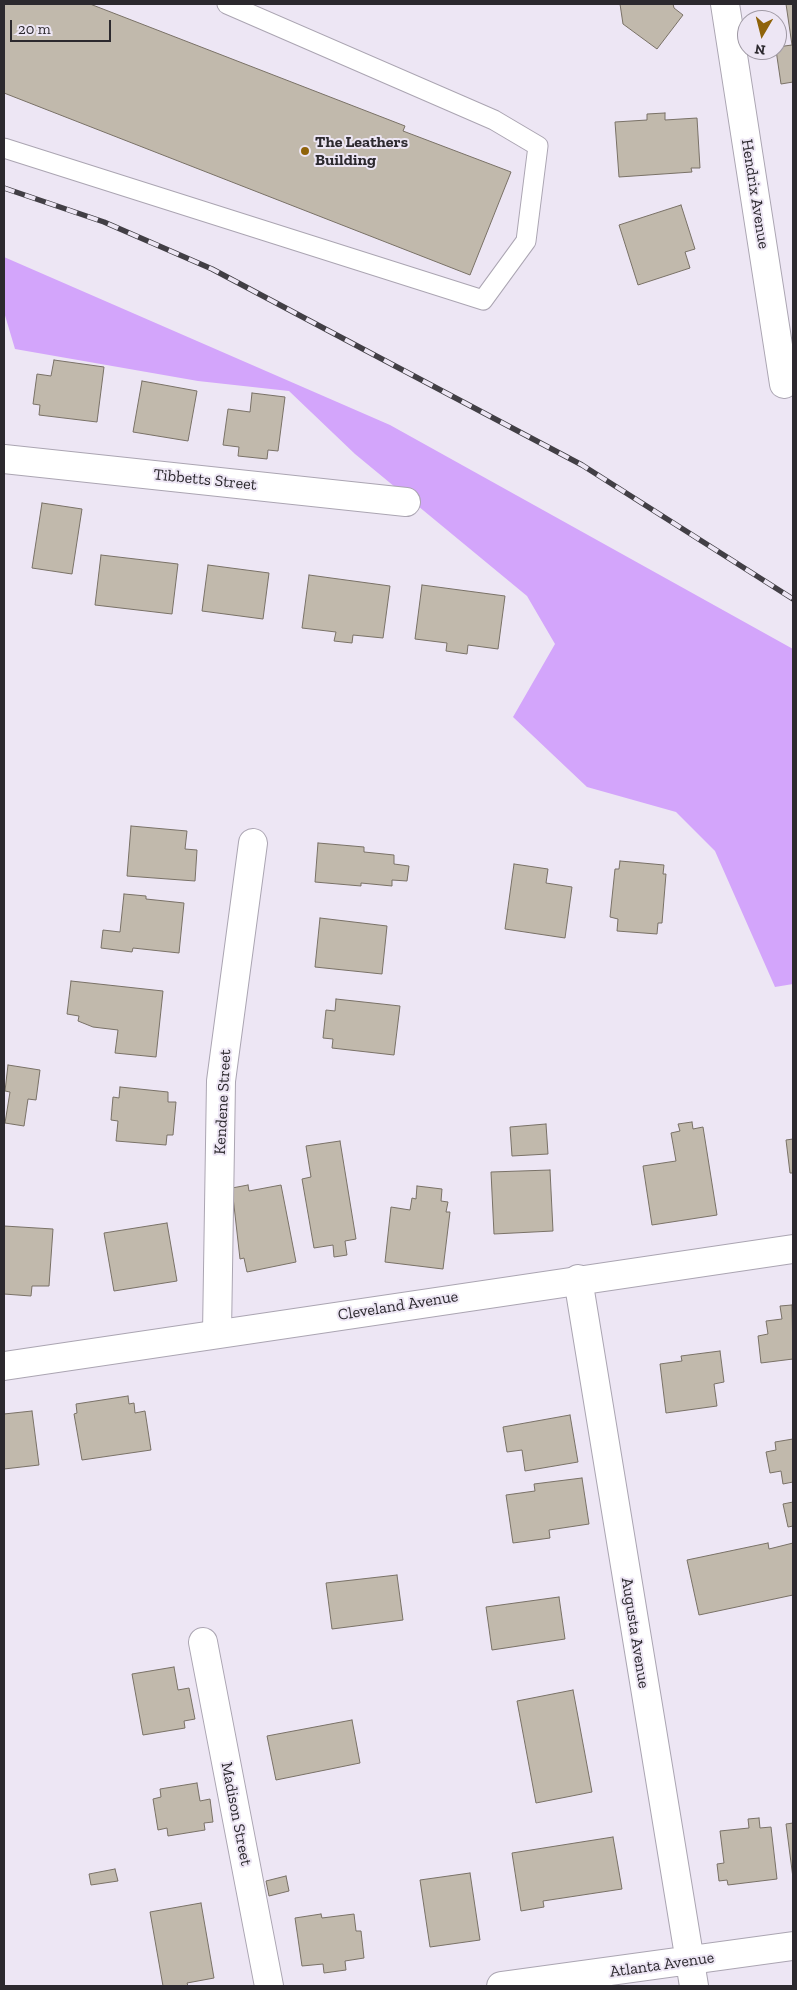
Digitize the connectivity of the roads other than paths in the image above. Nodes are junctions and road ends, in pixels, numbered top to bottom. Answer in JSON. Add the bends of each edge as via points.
{"nodes":[{"id":1,"x":227,"y":4,"type":"edge"},
{"id":2,"x":725,"y":4,"type":"edge"},
{"id":3,"x":4,"y":148,"type":"edge"},
{"id":4,"x":784,"y":384,"type":"dead end"},
{"id":5,"x":4,"y":458,"type":"edge"},
{"id":6,"x":406,"y":502,"type":"dead end"},
{"id":7,"x":253,"y":844,"type":"dead end"},
{"id":8,"x":793,"y":1249,"type":"edge"},
{"id":9,"x":578,"y":1279,"type":"junction"},
{"id":10,"x":217,"y":1333,"type":"junction"},
{"id":11,"x":4,"y":1366,"type":"edge"},
{"id":12,"x":203,"y":1642,"type":"dead end"},
{"id":13,"x":793,"y":1946,"type":"edge"},
{"id":14,"x":692,"y":1974,"type":"edge"},
{"id":15,"x":269,"y":1986,"type":"edge"},
{"id":16,"x":501,"y":1986,"type":"edge"}],
"edges":[{"from":1,"to":3,"type":"lane","via":[[494,120],[538,146],[526,241],[483,300]]},
{"from":2,"to":4,"type":"street","name":"Hendrix Avenue"},
{"from":5,"to":6,"type":"street","name":"Tibbetts Street"},
{"from":7,"to":10,"type":"street","name":"Kendene Street","via":[[220,1081]]},
{"from":8,"to":9,"type":"street","name":"Cleveland Avenue"},
{"from":9,"to":10,"type":"street","name":"Cleveland Avenue"},
{"from":9,"to":14,"type":"street","name":"Augusta Avenue"},
{"from":10,"to":11,"type":"street","name":"Cleveland Avenue"},
{"from":12,"to":15,"type":"street","name":"Madison Street"},
{"from":13,"to":14,"type":"street","name":"Atlanta Avenue"},
{"from":14,"to":16,"type":"street","name":"Atlanta Avenue"}]}
